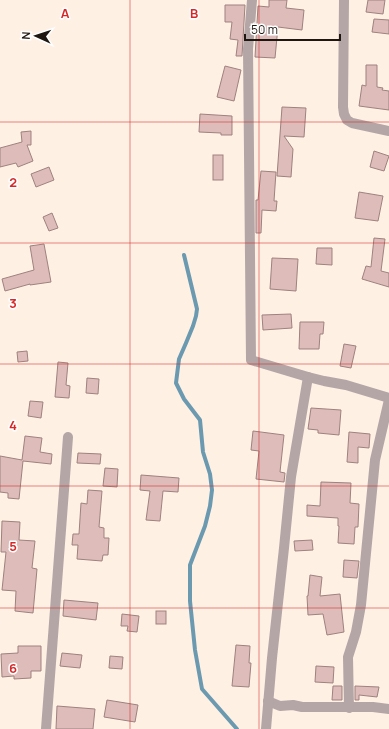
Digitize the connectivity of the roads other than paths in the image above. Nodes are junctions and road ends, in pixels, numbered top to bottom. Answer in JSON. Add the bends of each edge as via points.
{"nodes":[{"id":1,"x":252,"y":0,"type":"edge"},
{"id":2,"x":344,"y":0,"type":"edge"},
{"id":3,"x":389,"y":132,"type":"edge"},
{"id":4,"x":308,"y":378,"type":"junction"},
{"id":5,"x":389,"y":399,"type":"edge"},
{"id":6,"x":68,"y":437,"type":"dead end"},
{"id":7,"x":268,"y":701,"type":"junction"},
{"id":8,"x":280,"y":706,"type":"junction"},
{"id":9,"x":349,"y":708,"type":"junction"},
{"id":10,"x":389,"y":709,"type":"edge"},
{"id":11,"x":267,"y":717,"type":"junction"},
{"id":12,"x":46,"y":729,"type":"edge"},
{"id":13,"x":266,"y":729,"type":"edge"}],
"edges":[{"from":1,"to":4,"type":"street","via":[[248,49],[251,360]]},
{"from":2,"to":3,"type":"street","via":[[344,114],[352,123]]},
{"from":4,"to":5,"type":"street","via":[[346,385]]},
{"from":4,"to":7,"type":"street","via":[[291,477]]},
{"from":5,"to":9,"type":"street","via":[[375,460],[360,605],[356,632],[348,657]]},
{"from":6,"to":12,"type":"street"},
{"from":7,"to":8,"type":"street"},
{"from":7,"to":11,"type":"street"},
{"from":8,"to":9,"type":"street"},
{"from":8,"to":11,"type":"street"},
{"from":9,"to":10,"type":"street"},
{"from":11,"to":13,"type":"street"}]}
